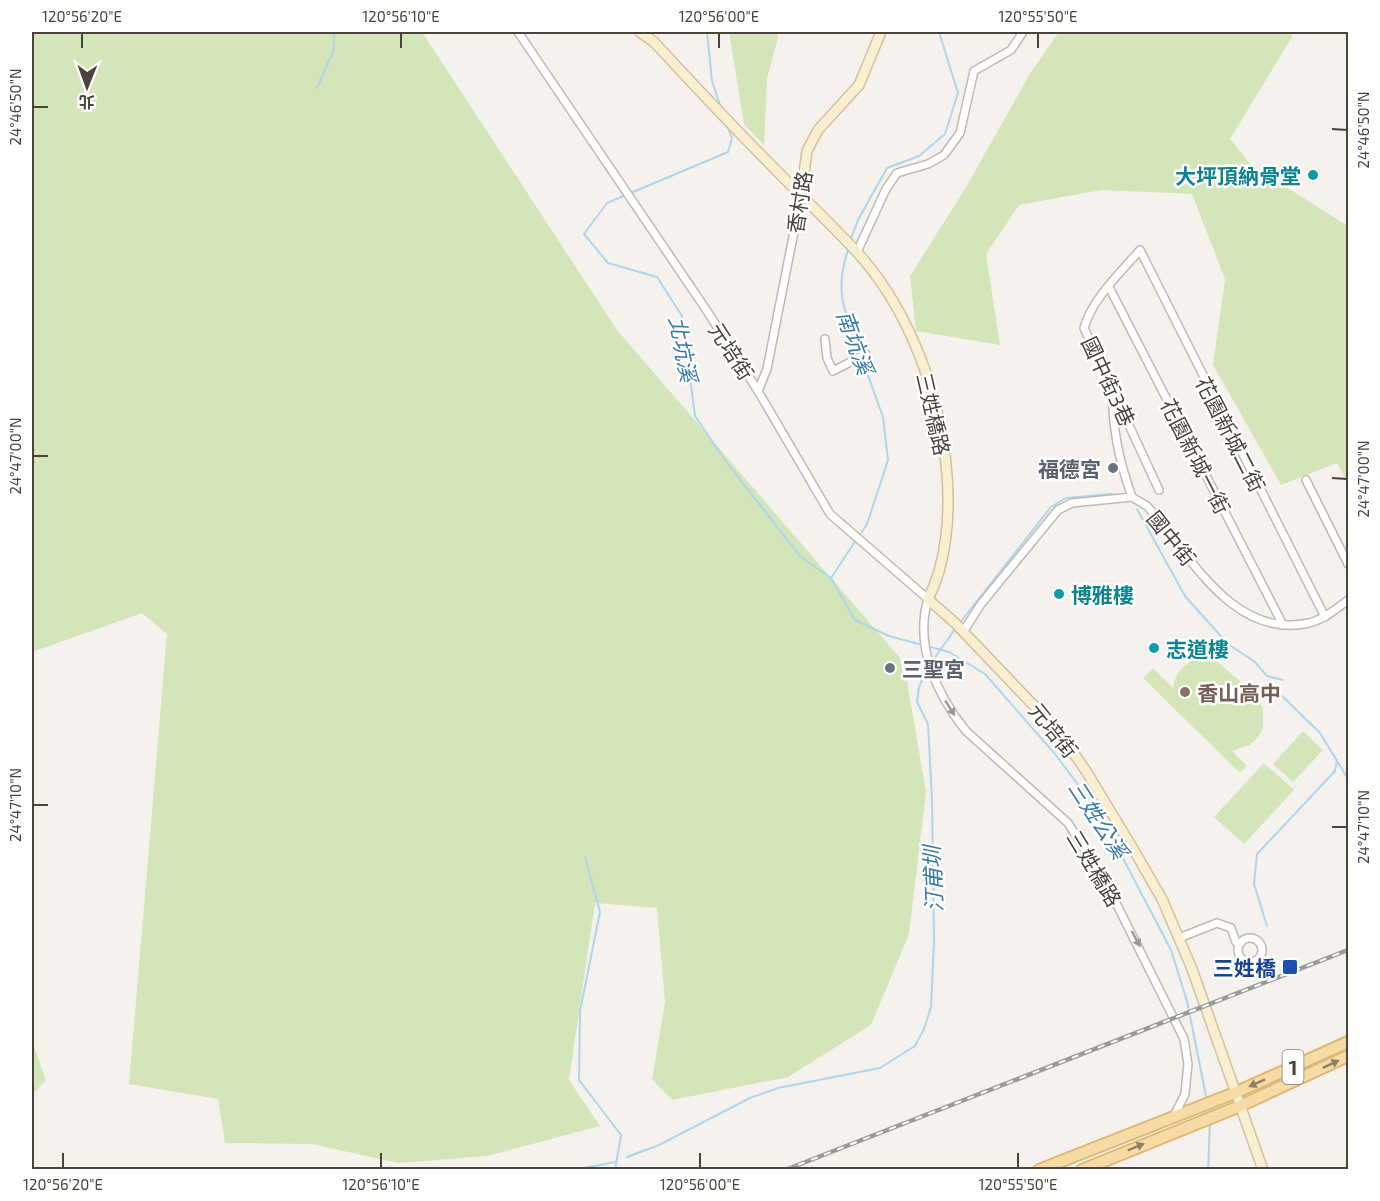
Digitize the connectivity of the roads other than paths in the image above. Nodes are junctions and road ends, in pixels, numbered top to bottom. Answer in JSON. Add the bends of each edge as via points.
{"nodes":[{"id":1,"x":518,"y":32,"type":"edge"},
{"id":2,"x":640,"y":32,"type":"edge"},
{"id":3,"x":881,"y":32,"type":"edge"},
{"id":4,"x":1023,"y":32,"type":"edge"},
{"id":5,"x":801,"y":196,"type":"junction"},
{"id":6,"x":1140,"y":250,"type":"joint"},
{"id":7,"x":857,"y":252,"type":"junction"},
{"id":8,"x":1109,"y":287,"type":"junction"},
{"id":9,"x":825,"y":339,"type":"dead end"},
{"id":10,"x":866,"y":354,"type":"dead end"},
{"id":11,"x":1112,"y":383,"type":"junction"},
{"id":12,"x":758,"y":391,"type":"junction"},
{"id":13,"x":1306,"y":480,"type":"dead end"},
{"id":14,"x":1159,"y":490,"type":"dead end"},
{"id":15,"x":1132,"y":497,"type":"junction"},
{"id":16,"x":1348,"y":564,"type":"edge"},
{"id":17,"x":928,"y":599,"type":"junction"},
{"id":18,"x":1348,"y":600,"type":"edge"},
{"id":19,"x":1325,"y":617,"type":"junction"},
{"id":20,"x":1283,"y":625,"type":"junction"},
{"id":21,"x":963,"y":632,"type":"junction"},
{"id":22,"x":1179,"y":938,"type":"junction"},
{"id":23,"x":1240,"y":944,"type":"dead end"},
{"id":24,"x":1348,"y":1042,"type":"edge"},
{"id":25,"x":1348,"y":1056,"type":"edge"},
{"id":26,"x":1237,"y":1092,"type":"junction"},
{"id":27,"x":1240,"y":1106,"type":"junction"},
{"id":28,"x":1173,"y":1118,"type":"junction"},
{"id":29,"x":1089,"y":1150,"type":"junction"},
{"id":30,"x":1089,"y":1168,"type":"edge"},
{"id":31,"x":1039,"y":1170,"type":"edge"},
{"id":32,"x":1263,"y":1170,"type":"edge"}],
"edges":[{"from":1,"to":12,"type":"street","name":"元培街"},
{"from":2,"to":5,"type":"street"},
{"from":3,"to":5,"type":"street","name":"香村路","via":[[859,85],[818,130],[807,151]]},
{"from":4,"to":7,"type":"street","via":[[1011,50],[974,71],[960,133],[944,155],[897,173]]},
{"from":5,"to":7,"type":"street","name":"三姓橋路"},
{"from":5,"to":12,"type":"street","name":"香村路","via":[[767,369]]},
{"from":6,"to":8,"type":"street","name":"國中街3巷"},
{"from":6,"to":19,"type":"street","name":"花園新城二街"},
{"from":7,"to":17,"type":"street","name":"三姓橋路","via":[[892,302],[918,349],[945,447],[948,495],[944,546],[936,584]]},
{"from":8,"to":11,"type":"street","name":"國中街3巷","via":[[1084,328]]},
{"from":8,"to":20,"type":"street","name":"花園新城一街"},
{"from":9,"to":10,"type":"street","via":[[833,371]]},
{"from":11,"to":14,"type":"street","name":"國中街3巷"},
{"from":11,"to":15,"type":"street","via":[[1113,430]]},
{"from":12,"to":17,"type":"street","name":"元培街","via":[[822,503],[848,532]]},
{"from":13,"to":16,"type":"street"},
{"from":15,"to":20,"type":"street","name":"國中街","via":[[1147,506],[1219,594],[1253,617]]},
{"from":15,"to":21,"type":"street","name":"國中街","via":[[1072,503],[1058,510],[981,604]]},
{"from":17,"to":21,"type":"street","name":"元培街"},
{"from":17,"to":28,"type":"street","name":"三姓橋路","one_way":true,"via":[[924,626],[927,655],[938,688],[966,731],[1068,823],[1101,873],[1184,1039],[1188,1064],[1185,1094]]},
{"from":18,"to":19,"type":"street","name":"國中街"},
{"from":19,"to":20,"type":"street","name":"國中街"},
{"from":21,"to":22,"type":"street","name":"元培街","via":[[1052,725],[1086,771],[1162,899]]},
{"from":22,"to":23,"type":"street","via":[[1216,923],[1231,928]]},
{"from":22,"to":26,"type":"street","name":"元培街"},
{"from":24,"to":26,"type":"main road","number":"1","one_way":true},
{"from":27,"to":25,"type":"main road","number":"1","one_way":true},
{"from":26,"to":27,"type":"street","name":"元培街"},
{"from":26,"to":28,"type":"main road","number":"1"},
{"from":30,"to":27,"type":"main road","number":"1","one_way":true},
{"from":27,"to":32,"type":"street","name":"元培街"},
{"from":28,"to":29,"type":"main road","number":"1"},
{"from":29,"to":30,"type":"street"},
{"from":29,"to":31,"type":"main road","number":"1"}]}
